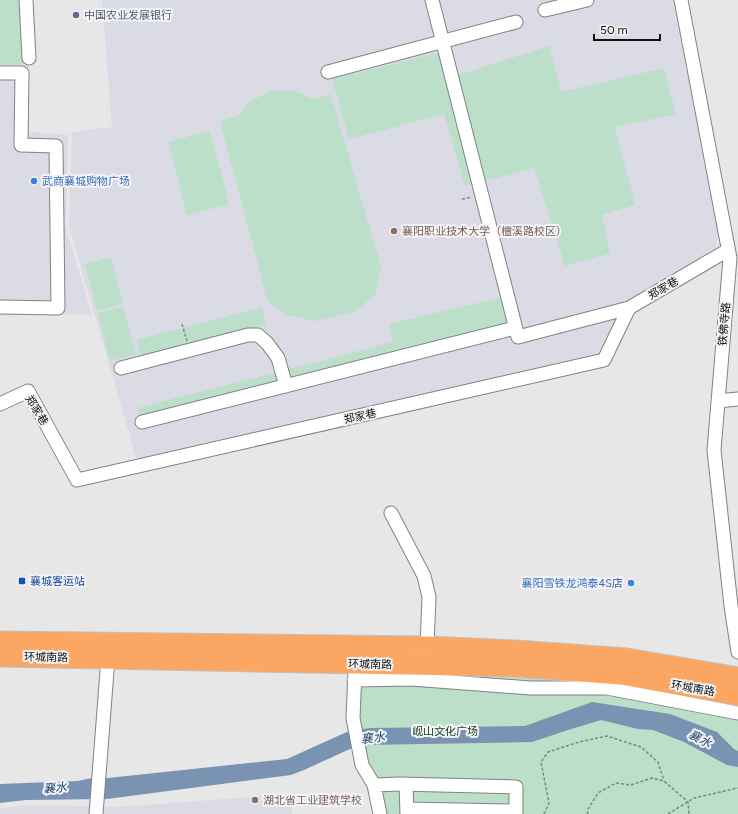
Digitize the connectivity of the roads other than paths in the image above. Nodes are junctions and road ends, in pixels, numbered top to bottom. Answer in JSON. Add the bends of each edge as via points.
{"nodes":[{"id":1,"x":26,"y":0,"type":"edge"},
{"id":2,"x":432,"y":0,"type":"edge"},
{"id":3,"x":587,"y":0,"type":"edge"},
{"id":4,"x":681,"y":0,"type":"edge"},
{"id":5,"x":545,"y":10,"type":"dead end"},
{"id":6,"x":516,"y":22,"type":"dead end"},
{"id":7,"x":443,"y":42,"type":"junction"},
{"id":8,"x":29,"y":58,"type":"dead end"},
{"id":9,"x":328,"y":72,"type":"dead end"},
{"id":10,"x":0,"y":73,"type":"edge"},
{"id":11,"x":728,"y":250,"type":"junction"},
{"id":12,"x":0,"y":307,"type":"edge"},
{"id":13,"x":629,"y":308,"type":"junction"},
{"id":14,"x":515,"y":328,"type":"junction"},
{"id":15,"x":121,"y":368,"type":"dead end"},
{"id":16,"x":286,"y":386,"type":"junction"},
{"id":17,"x":738,"y":399,"type":"edge"},
{"id":18,"x":718,"y":401,"type":"junction"},
{"id":19,"x":0,"y":404,"type":"edge"},
{"id":20,"x":142,"y":422,"type":"dead end"},
{"id":21,"x":391,"y":514,"type":"dead end"},
{"id":22,"x":734,"y":606,"type":"edge"},
{"id":23,"x":0,"y":641,"type":"edge"},
{"id":24,"x":427,"y":646,"type":"junction"},
{"id":25,"x":738,"y":652,"type":"edge"},
{"id":26,"x":0,"y":657,"type":"edge"},
{"id":27,"x":108,"y":658,"type":"junction"},
{"id":28,"x":355,"y":672,"type":"junction"},
{"id":29,"x":738,"y":677,"type":"edge"},
{"id":30,"x":738,"y":696,"type":"edge"},
{"id":31,"x":738,"y":713,"type":"edge"},
{"id":32,"x":406,"y":784,"type":"junction"},
{"id":33,"x":374,"y":785,"type":"junction"},
{"id":34,"x":407,"y":811,"type":"edge"},
{"id":35,"x":516,"y":813,"type":"edge"},
{"id":36,"x":96,"y":814,"type":"edge"},
{"id":37,"x":380,"y":814,"type":"edge"}],
"edges":[{"from":1,"to":8,"type":"street"},
{"from":2,"to":7,"type":"street"},
{"from":3,"to":5,"type":"street"},
{"from":4,"to":11,"type":"street","name":"铁佛寺路"},
{"from":6,"to":7,"type":"street"},
{"from":7,"to":9,"type":"street"},
{"from":7,"to":14,"type":"street"},
{"from":10,"to":12,"type":"street","via":[[22,72],[21,145],[56,146],[58,308]]},
{"from":11,"to":13,"type":"street","name":"郑家巷"},
{"from":11,"to":18,"type":"street","name":"铁佛寺路","via":[[730,258]]},
{"from":13,"to":14,"type":"street","via":[[518,337]]},
{"from":13,"to":19,"type":"street","name":"郑家巷","via":[[604,360],[77,480],[28,391]]},
{"from":14,"to":16,"type":"street"},
{"from":15,"to":16,"type":"street","via":[[248,335],[258,335],[278,358]]},
{"from":16,"to":20,"type":"street"},
{"from":17,"to":18,"type":"street"},
{"from":18,"to":22,"type":"street","name":"铁佛寺路","via":[[714,450]]},
{"from":21,"to":24,"type":"street","via":[[424,576],[429,597]]},
{"from":22,"to":25,"type":"street","name":"铁佛寺路"},
{"from":23,"to":24,"type":"highway","name":"环城南路"},
{"from":24,"to":29,"type":"highway","name":"环城南路","via":[[626,658]]},
{"from":26,"to":27,"type":"highway","name":"环城南路"},
{"from":27,"to":28,"type":"highway","name":"环城南路"},
{"from":27,"to":36,"type":"street"},
{"from":28,"to":30,"type":"highway","name":"环城南路","via":[[516,667],[621,674]]},
{"from":28,"to":31,"type":"street","via":[[530,688],[607,688]]},
{"from":28,"to":33,"type":"street","via":[[353,718],[362,765]]},
{"from":32,"to":33,"type":"street"},
{"from":32,"to":34,"type":"street"},
{"from":32,"to":35,"type":"street","via":[[516,787]]},
{"from":33,"to":37,"type":"street"},
{"from":34,"to":35,"type":"street"}]}
